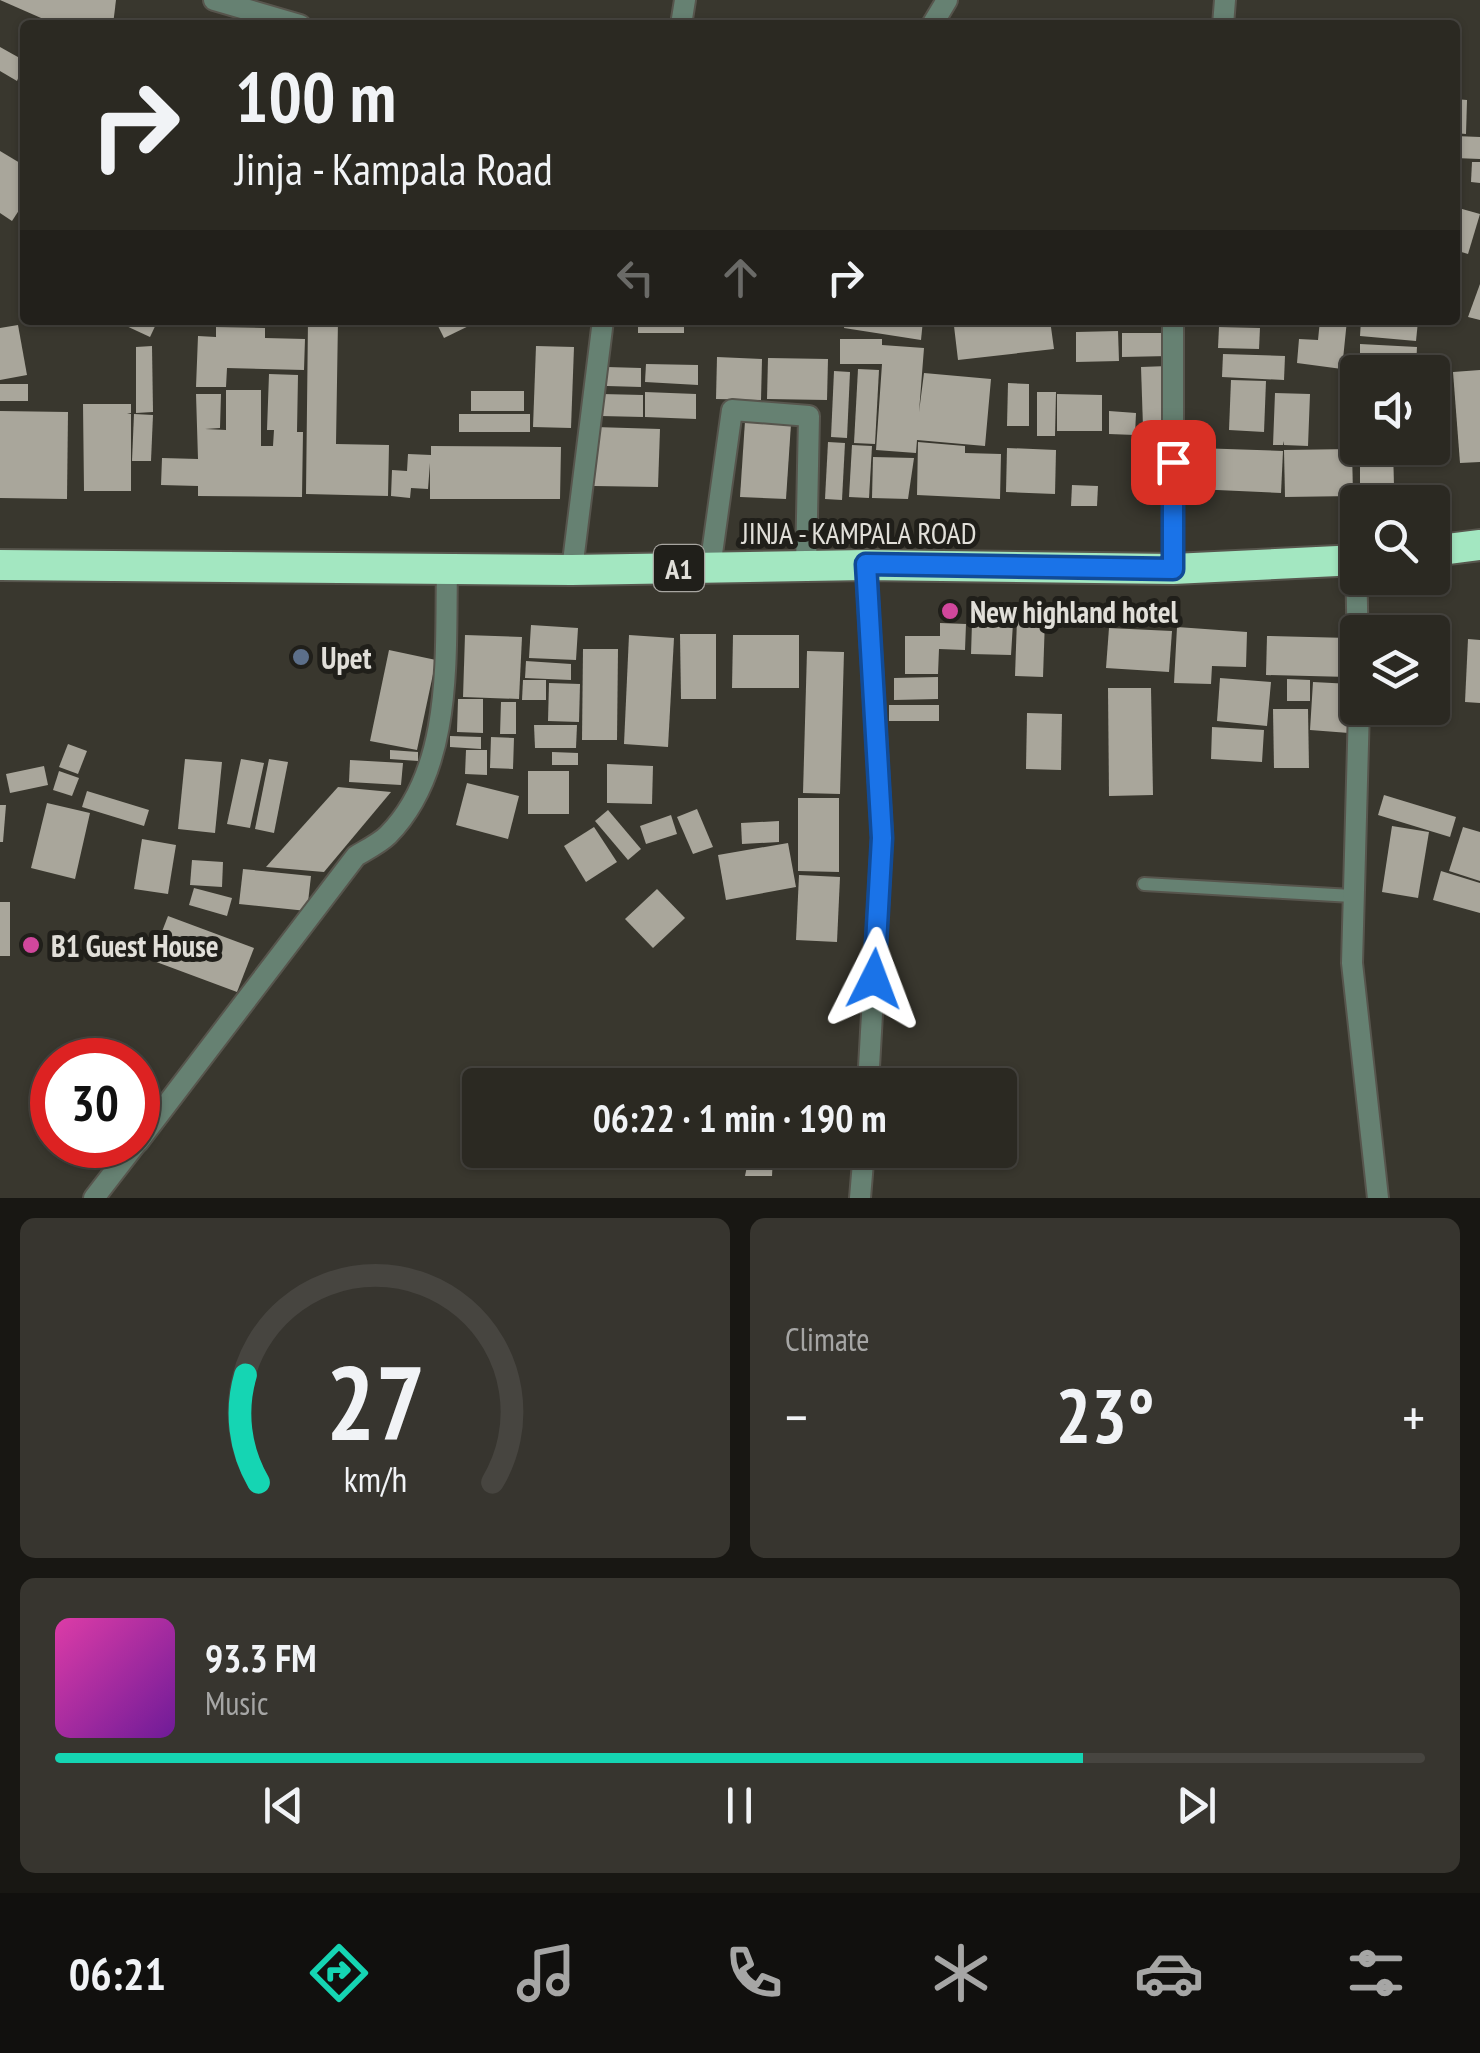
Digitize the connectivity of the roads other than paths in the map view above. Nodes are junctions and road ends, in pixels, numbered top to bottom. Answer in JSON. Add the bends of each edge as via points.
{"nodes":[{"id":1,"x":214,"y":0,"type":"edge"},
{"id":2,"x":264,"y":20,"type":"edge"},
{"id":3,"x":601,"y":325,"type":"edge"},
{"id":4,"x":1173,"y":325,"type":"edge"},
{"id":5,"x":1480,"y":545,"type":"edge"},
{"id":6,"x":1450,"y":549,"type":"edge"},
{"id":7,"x":1340,"y":561,"type":"edge"},
{"id":8,"x":866,"y":564,"type":"junction"},
{"id":9,"x":0,"y":565,"type":"edge"},
{"id":10,"x":806,"y":566,"type":"junction"},
{"id":11,"x":710,"y":568,"type":"junction"},
{"id":12,"x":1173,"y":569,"type":"junction"},
{"id":13,"x":447,"y":570,"type":"junction"},
{"id":14,"x":572,"y":570,"type":"junction"},
{"id":15,"x":1359,"y":725,"type":"edge"},
{"id":16,"x":1144,"y":884,"type":"dead end"},
{"id":17,"x":1352,"y":896,"type":"junction"},
{"id":18,"x":869,"y":1068,"type":"edge"},
{"id":19,"x":160,"y":1112,"type":"edge"},
{"id":20,"x":117,"y":1168,"type":"edge"},
{"id":21,"x":862,"y":1168,"type":"edge"},
{"id":22,"x":94,"y":1198,"type":"edge"},
{"id":23,"x":860,"y":1198,"type":"edge"},
{"id":24,"x":1378,"y":1198,"type":"edge"}],
"edges":[{"from":1,"to":2,"type":"street"},
{"from":3,"to":14,"type":"street"},
{"from":4,"to":12,"type":"street"},
{"from":5,"to":6,"type":"highway"},
{"from":7,"to":12,"type":"highway","name":"JINJA - KAMPALA ROAD","number":"A1"},
{"from":8,"to":10,"type":"highway","name":"JINJA - KAMPALA ROAD","number":"A1"},
{"from":8,"to":12,"type":"highway","name":"JINJA - KAMPALA ROAD","number":"A1"},
{"from":8,"to":18,"type":"street","via":[[882,838]]},
{"from":9,"to":13,"type":"highway","name":"JINJA - KAMPALA ROAD","number":"A1"},
{"from":10,"to":11,"type":"highway","name":"JINJA - KAMPALA ROAD","number":"A1"},
{"from":10,"to":11,"type":"street","via":[[810,416],[732,410]]},
{"from":11,"to":14,"type":"highway","name":"JINJA - KAMPALA ROAD","number":"A1"},
{"from":13,"to":14,"type":"highway","name":"JINJA - KAMPALA ROAD","number":"A1"},
{"from":13,"to":19,"type":"street","via":[[444,705],[432,758],[412,800],[388,835],[356,856]]},
{"from":15,"to":17,"type":"street"},
{"from":16,"to":17,"type":"lane"},
{"from":17,"to":24,"type":"street","via":[[1352,962]]},
{"from":20,"to":22,"type":"street"},
{"from":21,"to":23,"type":"street"}]}
